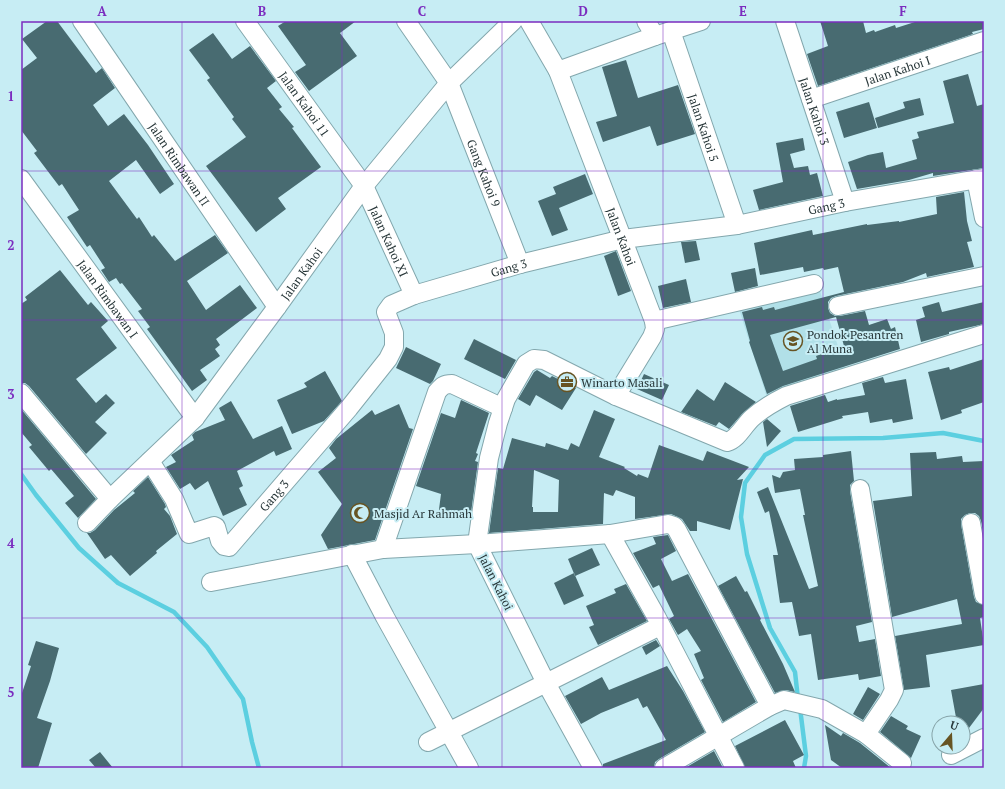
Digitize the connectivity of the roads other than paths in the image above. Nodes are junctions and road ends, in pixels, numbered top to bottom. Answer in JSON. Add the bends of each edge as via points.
{"nodes":[{"id":1,"x":82,"y":21,"type":"edge"},
{"id":2,"x":245,"y":21,"type":"edge"},
{"id":3,"x":406,"y":21,"type":"edge"},
{"id":4,"x":513,"y":21,"type":"edge"},
{"id":5,"x":529,"y":21,"type":"edge"},
{"id":6,"x":701,"y":21,"type":"edge"},
{"id":7,"x":785,"y":21,"type":"edge"},
{"id":8,"x":657,"y":29,"type":"edge"},
{"id":9,"x":984,"y":41,"type":"edge"},
{"id":10,"x":558,"y":71,"type":"junction"},
{"id":11,"x":449,"y":83,"type":"junction"},
{"id":12,"x":811,"y":99,"type":"junction"},
{"id":13,"x":21,"y":179,"type":"edge"},
{"id":14,"x":980,"y":179,"type":"edge"},
{"id":15,"x":364,"y":186,"type":"junction"},
{"id":16,"x":845,"y":202,"type":"junction"},
{"id":17,"x":984,"y":218,"type":"edge"},
{"id":18,"x":737,"y":225,"type":"junction"},
{"id":19,"x":623,"y":238,"type":"junction"},
{"id":20,"x":520,"y":264,"type":"junction"},
{"id":21,"x":984,"y":276,"type":"edge"},
{"id":22,"x":814,"y":284,"type":"dead end"},
{"id":23,"x":414,"y":295,"type":"junction"},
{"id":24,"x":838,"y":306,"type":"dead end"},
{"id":25,"x":277,"y":307,"type":"junction"},
{"id":26,"x":654,"y":321,"type":"junction"},
{"id":27,"x":984,"y":334,"type":"edge"},
{"id":28,"x":21,"y":393,"type":"edge"},
{"id":29,"x":616,"y":396,"type":"junction"},
{"id":30,"x":503,"y":408,"type":"junction"},
{"id":31,"x":195,"y":418,"type":"junction"},
{"id":32,"x":150,"y":461,"type":"junction"},
{"id":33,"x":860,"y":489,"type":"dead end"},
{"id":34,"x":110,"y":499,"type":"junction"},
{"id":35,"x":87,"y":523,"type":"dead end"},
{"id":36,"x":971,"y":523,"type":"dead end"},
{"id":37,"x":610,"y":534,"type":"junction"},
{"id":38,"x":477,"y":544,"type":"junction"},
{"id":39,"x":383,"y":549,"type":"junction"},
{"id":40,"x":352,"y":554,"type":"junction"},
{"id":41,"x":211,"y":582,"type":"dead end"},
{"id":42,"x":984,"y":595,"type":"edge"},
{"id":43,"x":660,"y":626,"type":"junction"},
{"id":44,"x":546,"y":682,"type":"junction"},
{"id":45,"x":777,"y":703,"type":"junction"},
{"id":46,"x":449,"y":732,"type":"junction"},
{"id":47,"x":866,"y":734,"type":"junction"},
{"id":48,"x":718,"y":737,"type":"junction"},
{"id":49,"x":984,"y":738,"type":"edge"},
{"id":50,"x":428,"y":742,"type":"dead end"},
{"id":51,"x":971,"y":745,"type":"edge"},
{"id":52,"x":902,"y":763,"type":"dead end"},
{"id":53,"x":469,"y":768,"type":"edge"},
{"id":54,"x":593,"y":768,"type":"edge"},
{"id":55,"x":664,"y":768,"type":"edge"},
{"id":56,"x":735,"y":768,"type":"edge"}],
"edges":[{"from":1,"to":25,"type":"street","name":"Jalan Rimbawan II"},
{"from":2,"to":15,"type":"street","name":"Jalan Kahoi 11"},
{"from":3,"to":11,"type":"street","name":"Gang Kahoi 9"},
{"from":4,"to":11,"type":"street","name":"Jalan Kahoi"},
{"from":5,"to":10,"type":"street","name":"Jalan Kahoi"},
{"from":6,"to":8,"type":"street"},
{"from":7,"to":12,"type":"street","name":"Jalan Kahoi 3"},
{"from":8,"to":10,"type":"street"},
{"from":8,"to":18,"type":"street","name":"Jalan Kahoi 5"},
{"from":9,"to":12,"type":"street","name":"Jalan Kahoi I"},
{"from":10,"to":19,"type":"street","name":"Jalan Kahoi"},
{"from":11,"to":15,"type":"street","name":"Jalan Kahoi"},
{"from":11,"to":20,"type":"street","name":"Gang Kahoi 9"},
{"from":12,"to":16,"type":"street","name":"Jalan Kahoi 3"},
{"from":13,"to":31,"type":"street","name":"Jalan Rimbawan I"},
{"from":14,"to":16,"type":"street","name":"Gang 3"},
{"from":14,"to":17,"type":"street"},
{"from":15,"to":23,"type":"street","name":"Jalan Kahoi XI"},
{"from":15,"to":25,"type":"street","name":"Jalan Kahoi"},
{"from":16,"to":18,"type":"street","name":"Gang 3"},
{"from":18,"to":19,"type":"street","name":"Gang 3"},
{"from":19,"to":20,"type":"street","name":"Gang 3"},
{"from":19,"to":26,"type":"street","name":"Jalan Kahoi"},
{"from":20,"to":23,"type":"street","name":"Gang 3"},
{"from":21,"to":24,"type":"street"},
{"from":22,"to":26,"type":"street"},
{"from":23,"to":32,"type":"street","name":"Gang 3","via":[[391,305],[386,312],[394,333],[394,347],[388,359],[349,408],[227,548],[220,541],[214,526],[189,533],[174,499]]},
{"from":25,"to":31,"type":"street","name":"Jalan Kahoi"},
{"from":26,"to":29,"type":"street","via":[[652,337]]},
{"from":27,"to":29,"type":"street","name":"Jalan Kahoi","via":[[786,396],[751,418],[732,441],[727,442]]},
{"from":28,"to":34,"type":"street"},
{"from":29,"to":30,"type":"street","name":"Jalan Kahoi","via":[[544,360],[534,359],[526,364]]},
{"from":30,"to":38,"type":"street","name":"Jalan Kahoi","via":[[489,458]]},
{"from":30,"to":39,"type":"street","via":[[452,384],[441,387],[437,392]]},
{"from":31,"to":32,"type":"street","name":"Jalan Kahoi"},
{"from":32,"to":34,"type":"street","name":"Jalan Kahoi"},
{"from":33,"to":47,"type":"street","via":[[894,690]]},
{"from":34,"to":35,"type":"street","name":"Jalan Kahoi"},
{"from":36,"to":42,"type":"street"},
{"from":37,"to":38,"type":"street"},
{"from":37,"to":43,"type":"street"},
{"from":37,"to":45,"type":"street","via":[[668,524],[674,526]]},
{"from":38,"to":39,"type":"street"},
{"from":38,"to":44,"type":"street","name":"Jalan Kahoi"},
{"from":39,"to":40,"type":"street"},
{"from":40,"to":41,"type":"street"},
{"from":40,"to":46,"type":"street"},
{"from":43,"to":44,"type":"street"},
{"from":43,"to":48,"type":"street"},
{"from":44,"to":46,"type":"street"},
{"from":44,"to":54,"type":"street","name":"Jalan Kahoi"},
{"from":45,"to":47,"type":"street","via":[[822,709]]},
{"from":45,"to":48,"type":"street"},
{"from":46,"to":50,"type":"street"},
{"from":46,"to":53,"type":"street"},
{"from":47,"to":52,"type":"street"},
{"from":48,"to":55,"type":"street"},
{"from":48,"to":56,"type":"street"},
{"from":49,"to":51,"type":"street"}]}
